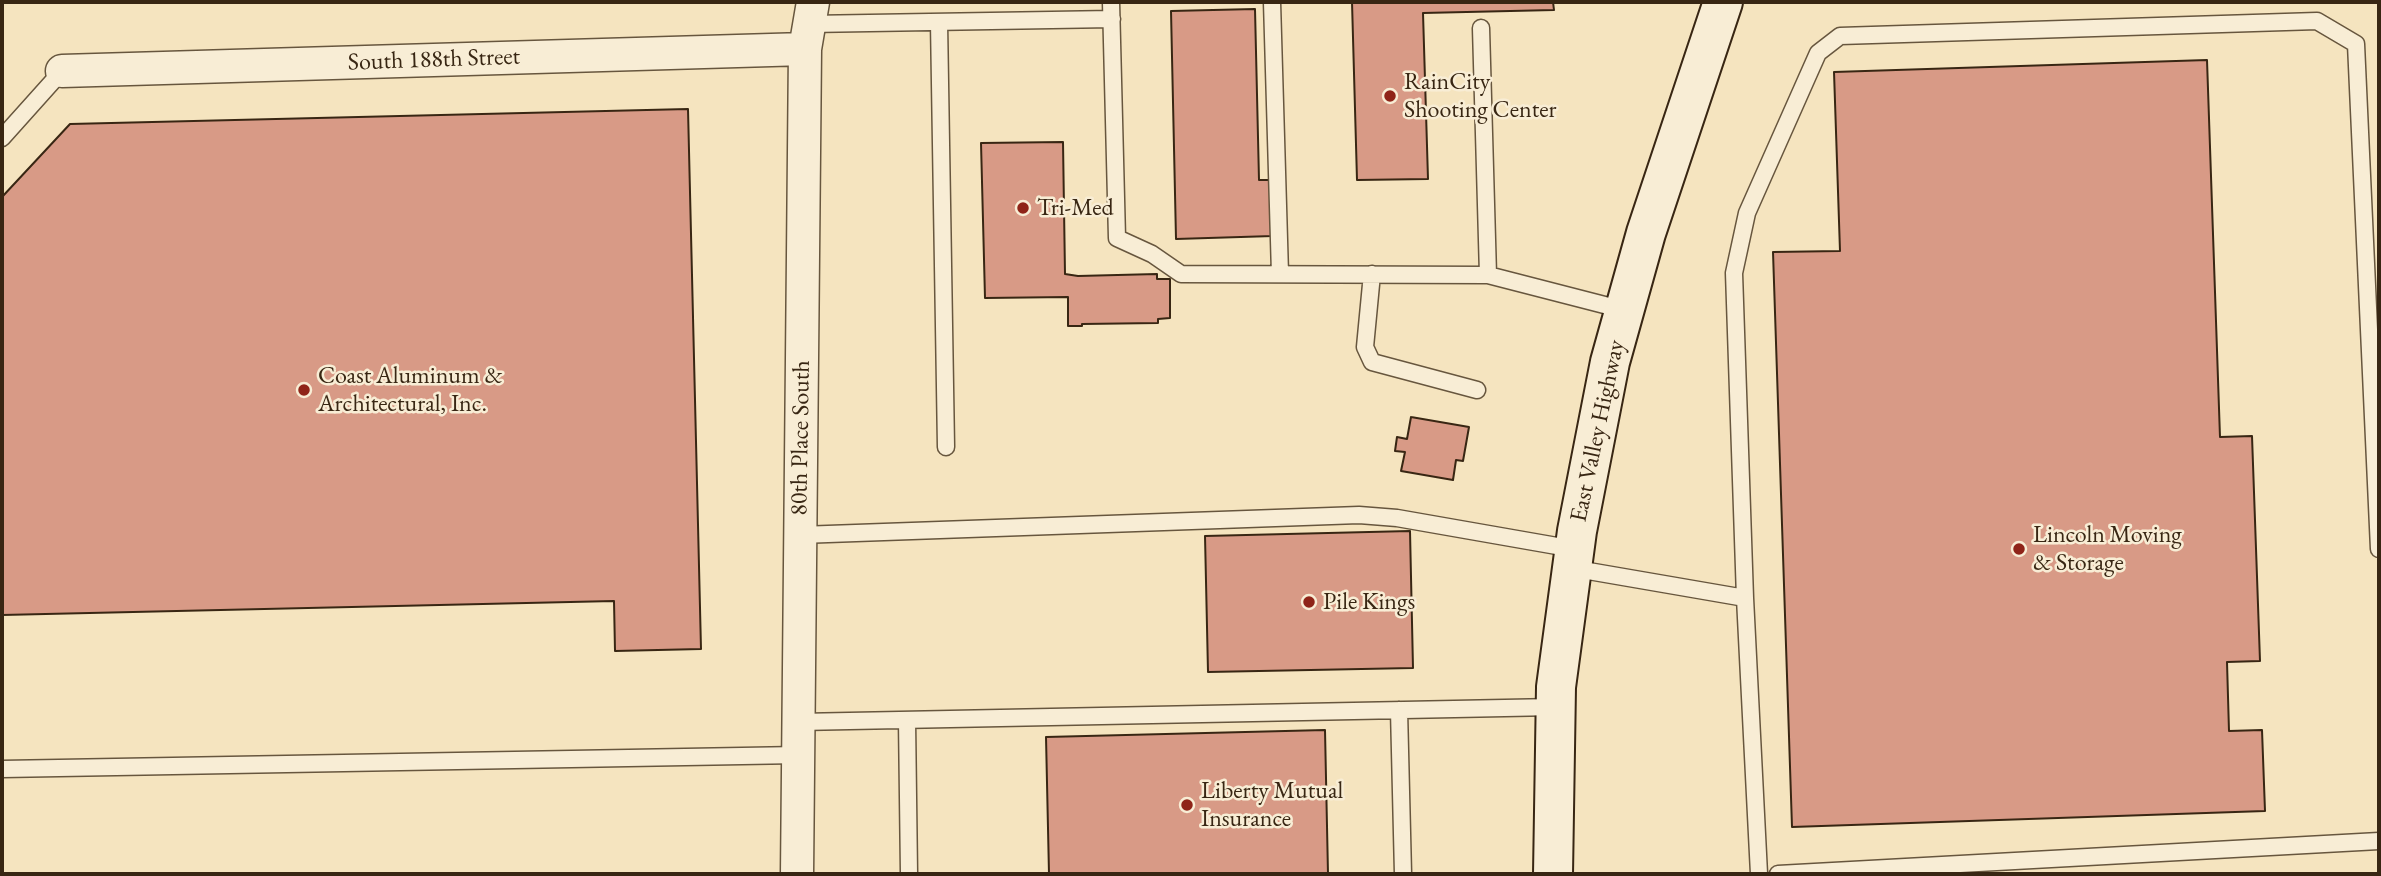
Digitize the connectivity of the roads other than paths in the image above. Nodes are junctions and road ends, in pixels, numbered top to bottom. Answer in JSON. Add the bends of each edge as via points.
{"nodes":[{"id":1,"x":1111,"y":2,"type":"edge"},
{"id":2,"x":1272,"y":2,"type":"edge"},
{"id":3,"x":1723,"y":2,"type":"edge"},
{"id":4,"x":1111,"y":19,"type":"junction"},
{"id":5,"x":939,"y":22,"type":"junction"},
{"id":6,"x":809,"y":25,"type":"edge"},
{"id":7,"x":1481,"y":28,"type":"dead end"},
{"id":8,"x":62,"y":71,"type":"joint"},
{"id":9,"x":2,"y":138,"type":"edge"},
{"id":10,"x":1280,"y":274,"type":"junction"},
{"id":11,"x":1372,"y":274,"type":"junction"},
{"id":12,"x":1488,"y":275,"type":"junction"},
{"id":13,"x":1624,"y":310,"type":"junction"},
{"id":14,"x":1477,"y":390,"type":"dead end"},
{"id":15,"x":946,"y":447,"type":"dead end"},
{"id":16,"x":800,"y":535,"type":"junction"},
{"id":17,"x":2379,"y":549,"type":"edge"},
{"id":18,"x":1573,"y":559,"type":"junction"},
{"id":19,"x":1745,"y":598,"type":"junction"},
{"id":20,"x":1555,"y":706,"type":"junction"},
{"id":21,"x":1399,"y":710,"type":"junction"},
{"id":22,"x":907,"y":720,"type":"junction"},
{"id":23,"x":799,"y":722,"type":"junction"},
{"id":24,"x":799,"y":755,"type":"junction"},
{"id":25,"x":2,"y":769,"type":"edge"},
{"id":26,"x":2379,"y":841,"type":"edge"},
{"id":27,"x":797,"y":874,"type":"edge"},
{"id":28,"x":909,"y":874,"type":"edge"},
{"id":29,"x":1403,"y":874,"type":"edge"},
{"id":30,"x":1553,"y":874,"type":"edge"},
{"id":31,"x":1759,"y":874,"type":"edge"},
{"id":32,"x":1777,"y":874,"type":"edge"}],
"edges":[{"from":1,"to":4,"type":"lane"},
{"from":2,"to":10,"type":"lane"},
{"from":3,"to":13,"type":"main road","name":"East Valley Highway"},
{"from":4,"to":5,"type":"lane"},
{"from":4,"to":10,"type":"lane","via":[[1117,237],[1181,274]]},
{"from":5,"to":6,"type":"lane"},
{"from":5,"to":15,"type":"lane"},
{"from":6,"to":8,"type":"street","name":"South 188th Street"},
{"from":6,"to":16,"type":"street","name":"80th Place South"},
{"from":7,"to":12,"type":"lane"},
{"from":8,"to":9,"type":"lane"},
{"from":10,"to":11,"type":"lane"},
{"from":11,"to":12,"type":"lane"},
{"from":11,"to":14,"type":"lane","via":[[1364,347],[1372,362]]},
{"from":12,"to":13,"type":"lane"},
{"from":13,"to":18,"type":"main road","name":"East Valley Highway","via":[[1609,362]]},
{"from":16,"to":18,"type":"lane","via":[[1359,515],[1397,518]]},
{"from":16,"to":23,"type":"street","name":"80th Place South"},
{"from":17,"to":19,"type":"lane","via":[[2356,44],[2317,21],[1840,36],[1818,53],[1747,213],[1734,273]]},
{"from":18,"to":19,"type":"lane"},
{"from":18,"to":20,"type":"main road","name":"East Valley Highway"},
{"from":19,"to":31,"type":"lane"},
{"from":20,"to":21,"type":"lane"},
{"from":20,"to":30,"type":"main road","name":"East Valley Highway"},
{"from":21,"to":22,"type":"lane"},
{"from":21,"to":29,"type":"lane"},
{"from":22,"to":23,"type":"lane"},
{"from":22,"to":28,"type":"lane"},
{"from":23,"to":24,"type":"street","name":"80th Place South"},
{"from":24,"to":25,"type":"lane"},
{"from":24,"to":27,"type":"street","name":"80th Place South"},
{"from":26,"to":32,"type":"lane"}]}
